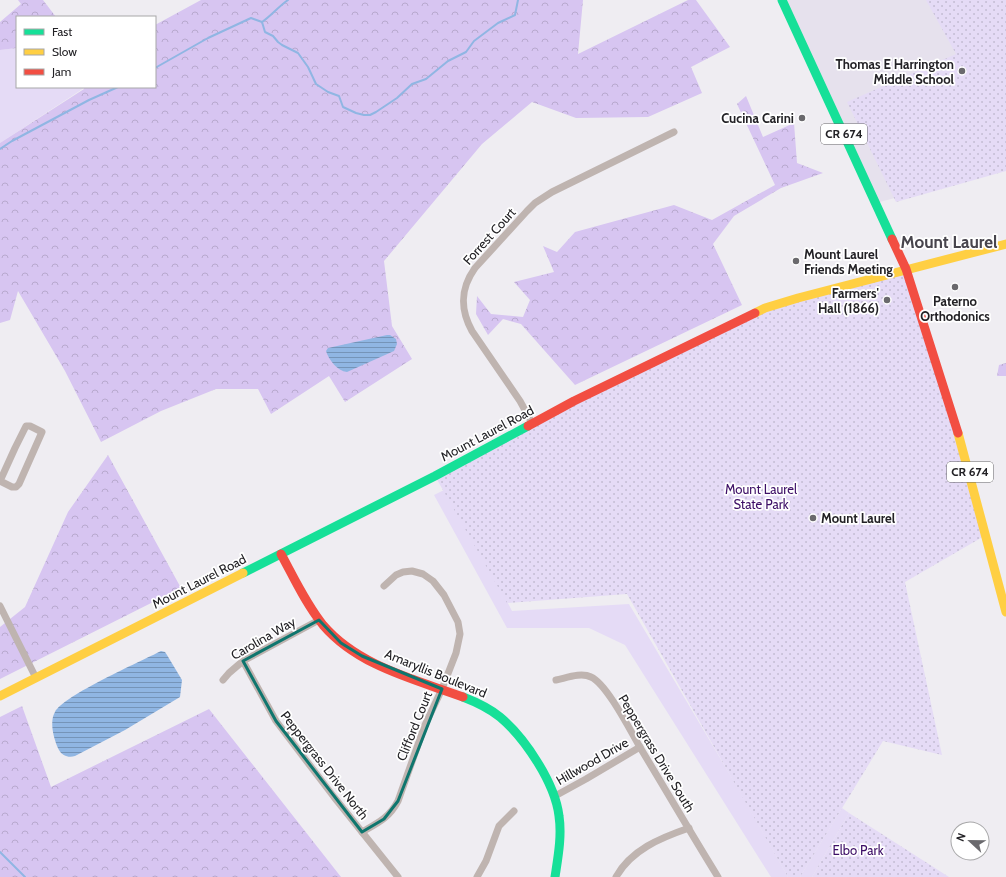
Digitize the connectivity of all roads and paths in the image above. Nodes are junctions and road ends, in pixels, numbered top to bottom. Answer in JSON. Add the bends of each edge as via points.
{"nodes":[{"id":1,"x":782,"y":0,"type":"edge"},
{"id":2,"x":674,"y":132,"type":"dead end"},
{"id":3,"x":1006,"y":244,"type":"edge"},
{"id":4,"x":906,"y":268,"type":"junction"},
{"id":5,"x":532,"y":423,"type":"junction"},
{"id":6,"x":0,"y":481,"type":"edge"},
{"id":7,"x":281,"y":554,"type":"junction"},
{"id":8,"x":384,"y":586,"type":"dead end"},
{"id":9,"x":0,"y":606,"type":"edge"},
{"id":10,"x":1006,"y":612,"type":"edge"},
{"id":11,"x":319,"y":620,"type":"junction"},
{"id":12,"x":243,"y":661,"type":"junction"},
{"id":13,"x":36,"y":678,"type":"junction"},
{"id":14,"x":223,"y":680,"type":"dead end"},
{"id":15,"x":556,"y":680,"type":"dead end"},
{"id":16,"x":442,"y":689,"type":"junction"},
{"id":17,"x":0,"y":696,"type":"edge"},
{"id":18,"x":640,"y":747,"type":"junction"},
{"id":19,"x":555,"y":796,"type":"junction"},
{"id":20,"x":514,"y":811,"type":"dead end"},
{"id":21,"x":688,"y":828,"type":"junction"},
{"id":22,"x":362,"y":832,"type":"junction"},
{"id":23,"x":398,"y":877,"type":"edge"},
{"id":24,"x":478,"y":877,"type":"edge"},
{"id":25,"x":555,"y":877,"type":"edge"},
{"id":26,"x":616,"y":877,"type":"edge"},
{"id":27,"x":718,"y":877,"type":"edge"}],
"edges":[{"from":1,"to":4,"type":"main road","number":"CR 674"},
{"from":2,"to":5,"type":"street","name":"Forrest Court","via":[[552,192],[535,203],[468,277],[463,295],[467,322],[520,400]]},
{"from":3,"to":4,"type":"main road","name":"Mount Laurel Road"},
{"from":4,"to":5,"type":"main road","name":"Mount Laurel Road","via":[[765,308]]},
{"from":4,"to":10,"type":"main road","number":"CR 674","via":[[954,418]]},
{"from":5,"to":7,"type":"main road","name":"Mount Laurel Road","via":[[435,476]]},
{"from":6,"to":6,"type":"street","via":[[26,426],[42,432],[19,484],[12,487]]},
{"from":7,"to":11,"type":"main road","name":"Amaryllis Boulevard"},
{"from":7,"to":13,"type":"main road","name":"Mount Laurel Road"},
{"from":8,"to":16,"type":"street","name":"Clifford Court","via":[[403,572],[418,572],[433,581],[441,590],[458,622],[460,634]]},
{"from":9,"to":13,"type":"street"},
{"from":11,"to":12,"type":"street","name":"Carolina Way"},
{"from":11,"to":16,"type":"main road","name":"Amaryllis Boulevard","via":[[342,643],[362,656]]},
{"from":12,"to":14,"type":"street","name":"Carolina Way"},
{"from":12,"to":22,"type":"street","name":"Peppergrass Drive North","via":[[276,721]]},
{"from":13,"to":17,"type":"main road","name":"Mount Laurel Road"},
{"from":15,"to":18,"type":"street","name":"Peppergrass Drive South","via":[[584,674],[591,676],[607,692]]},
{"from":16,"to":19,"type":"main road","name":"Amaryllis Boulevard","via":[[482,705],[503,720],[520,738],[542,769]]},
{"from":16,"to":22,"type":"street","name":"Clifford Court","via":[[395,806],[384,819]]},
{"from":18,"to":19,"type":"street","name":"Hillwood Drive"},
{"from":18,"to":21,"type":"street","name":"Peppergrass Drive South"},
{"from":19,"to":25,"type":"main road","name":"Amaryllis Boulevard","via":[[560,812],[561,835]]},
{"from":20,"to":24,"type":"street","via":[[499,826]]},
{"from":21,"to":26,"type":"street","via":[[665,837],[635,854],[624,864]]},
{"from":21,"to":27,"type":"street","name":"Peppergrass Drive South"},
{"from":22,"to":23,"type":"street","name":"Peppergrass Drive North"}]}
